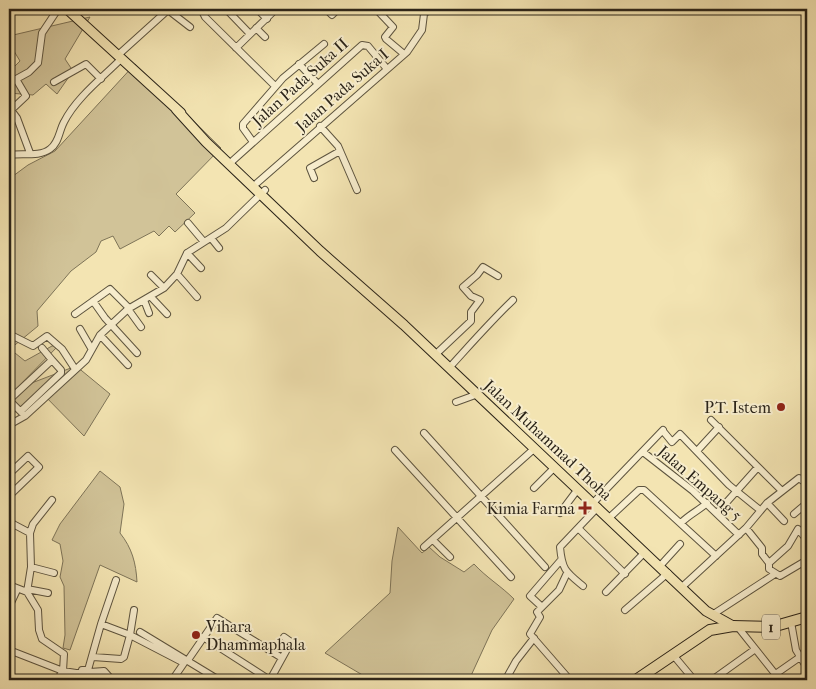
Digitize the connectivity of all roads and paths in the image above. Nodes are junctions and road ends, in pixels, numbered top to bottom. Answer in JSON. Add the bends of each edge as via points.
{"nodes":[{"id":1,"x":58,"y":9,"type":"edge"},
{"id":2,"x":169,"y":9,"type":"edge"},
{"id":3,"x":205,"y":9,"type":"edge"},
{"id":4,"x":226,"y":9,"type":"edge"},
{"id":5,"x":257,"y":9,"type":"edge"},
{"id":6,"x":276,"y":9,"type":"edge"},
{"id":7,"x":326,"y":9,"type":"edge"},
{"id":8,"x":338,"y":9,"type":"edge"},
{"id":9,"x":376,"y":9,"type":"edge"},
{"id":10,"x":430,"y":9,"type":"edge"},
{"id":11,"x":71,"y":10,"type":"edge"},
{"id":12,"x":422,"y":11,"type":"edge"},
{"id":13,"x":267,"y":19,"type":"junction"},
{"id":14,"x":190,"y":27,"type":"dead end"},
{"id":15,"x":256,"y":28,"type":"junction"},
{"id":16,"x":250,"y":34,"type":"junction"},
{"id":17,"x":264,"y":37,"type":"dead end"},
{"id":18,"x":324,"y":44,"type":"dead end"},
{"id":19,"x":236,"y":48,"type":"junction"},
{"id":20,"x":404,"y":54,"type":"junction"},
{"id":21,"x":119,"y":58,"type":"junction"},
{"id":22,"x":299,"y":64,"type":"junction"},
{"id":23,"x":388,"y":69,"type":"junction"},
{"id":24,"x":102,"y":79,"type":"junction"},
{"id":25,"x":16,"y":80,"type":"junction"},
{"id":26,"x":54,"y":82,"type":"dead end"},
{"id":27,"x":9,"y":83,"type":"edge"},
{"id":28,"x":318,"y":84,"type":"junction"},
{"id":29,"x":275,"y":86,"type":"junction"},
{"id":30,"x":10,"y":111,"type":"edge"},
{"id":31,"x":320,"y":126,"type":"junction"},
{"id":32,"x":253,"y":142,"type":"junction"},
{"id":33,"x":340,"y":152,"type":"junction"},
{"id":34,"x":30,"y":153,"type":"junction"},
{"id":35,"x":9,"y":155,"type":"edge"},
{"id":36,"x":231,"y":162,"type":"junction"},
{"id":37,"x":314,"y":178,"type":"dead end"},
{"id":38,"x":257,"y":183,"type":"junction"},
{"id":39,"x":357,"y":190,"type":"dead end"},
{"id":40,"x":263,"y":192,"type":"junction"},
{"id":41,"x":188,"y":222,"type":"dead end"},
{"id":42,"x":211,"y":238,"type":"junction"},
{"id":43,"x":204,"y":242,"type":"junction"},
{"id":44,"x":219,"y":248,"type":"dead end"},
{"id":45,"x":187,"y":253,"type":"junction"},
{"id":46,"x":201,"y":268,"type":"dead end"},
{"id":47,"x":177,"y":274,"type":"junction"},
{"id":48,"x":151,"y":275,"type":"dead end"},
{"id":49,"x":498,"y":276,"type":"dead end"},
{"id":50,"x":164,"y":288,"type":"junction"},
{"id":51,"x":151,"y":297,"type":"junction"},
{"id":52,"x":197,"y":297,"type":"dead end"},
{"id":53,"x":144,"y":300,"type":"junction"},
{"id":54,"x":513,"y":300,"type":"dead end"},
{"id":55,"x":93,"y":301,"type":"junction"},
{"id":56,"x":128,"y":308,"type":"junction"},
{"id":57,"x":148,"y":312,"type":"dead end"},
{"id":58,"x":75,"y":314,"type":"dead end"},
{"id":59,"x":167,"y":314,"type":"dead end"},
{"id":60,"x":111,"y":324,"type":"junction"},
{"id":61,"x":141,"y":327,"type":"dead end"},
{"id":62,"x":80,"y":329,"type":"dead end"},
{"id":63,"x":9,"y":334,"type":"edge"},
{"id":64,"x":100,"y":335,"type":"junction"},
{"id":65,"x":42,"y":348,"type":"dead end"},
{"id":66,"x":91,"y":348,"type":"junction"},
{"id":67,"x":137,"y":353,"type":"dead end"},
{"id":68,"x":436,"y":355,"type":"junction"},
{"id":69,"x":52,"y":360,"type":"junction"},
{"id":70,"x":128,"y":365,"type":"dead end"},
{"id":71,"x":449,"y":368,"type":"junction"},
{"id":72,"x":76,"y":369,"type":"junction"},
{"id":73,"x":478,"y":394,"type":"junction"},
{"id":74,"x":9,"y":400,"type":"edge"},
{"id":75,"x":456,"y":402,"type":"dead end"},
{"id":76,"x":18,"y":419,"type":"edge"},
{"id":77,"x":711,"y":420,"type":"dead end"},
{"id":78,"x":719,"y":426,"type":"junction"},
{"id":79,"x":424,"y":433,"type":"dead end"},
{"id":80,"x":535,"y":448,"type":"junction"},
{"id":81,"x":395,"y":450,"type":"dead end"},
{"id":82,"x":697,"y":451,"type":"junction"},
{"id":83,"x":643,"y":452,"type":"junction"},
{"id":84,"x":552,"y":464,"type":"junction"},
{"id":85,"x":758,"y":467,"type":"junction"},
{"id":86,"x":9,"y":474,"type":"edge"},
{"id":87,"x":807,"y":484,"type":"edge"},
{"id":88,"x":534,"y":488,"type":"dead end"},
{"id":89,"x":578,"y":489,"type":"junction"},
{"id":90,"x":736,"y":490,"type":"junction"},
{"id":91,"x":782,"y":491,"type":"junction"},
{"id":92,"x":9,"y":495,"type":"edge"},
{"id":93,"x":481,"y":497,"type":"junction"},
{"id":94,"x":52,"y":500,"type":"dead end"},
{"id":95,"x":707,"y":503,"type":"junction"},
{"id":96,"x":767,"y":503,"type":"junction"},
{"id":97,"x":807,"y":503,"type":"edge"},
{"id":98,"x":596,"y":505,"type":"junction"},
{"id":99,"x":760,"y":510,"type":"junction"},
{"id":100,"x":560,"y":513,"type":"dead end"},
{"id":101,"x":717,"y":513,"type":"junction"},
{"id":102,"x":794,"y":514,"type":"dead end"},
{"id":103,"x":9,"y":515,"type":"edge"},
{"id":104,"x":609,"y":518,"type":"junction"},
{"id":105,"x":9,"y":519,"type":"edge"},
{"id":106,"x":457,"y":519,"type":"junction"},
{"id":107,"x":784,"y":521,"type":"dead end"},
{"id":108,"x":682,"y":522,"type":"junction"},
{"id":109,"x":578,"y":528,"type":"junction"},
{"id":110,"x":746,"y":528,"type":"junction"},
{"id":111,"x":30,"y":533,"type":"junction"},
{"id":112,"x":739,"y":535,"type":"junction"},
{"id":113,"x":433,"y":540,"type":"junction"},
{"id":114,"x":807,"y":540,"type":"edge"},
{"id":115,"x":680,"y":544,"type":"dead end"},
{"id":116,"x":424,"y":547,"type":"dead end"},
{"id":117,"x":646,"y":552,"type":"junction"},
{"id":118,"x":716,"y":556,"type":"junction"},
{"id":119,"x":450,"y":557,"type":"dead end"},
{"id":120,"x":561,"y":560,"type":"junction"},
{"id":121,"x":807,"y":560,"type":"edge"},
{"id":122,"x":769,"y":563,"type":"junction"},
{"id":123,"x":660,"y":566,"type":"junction"},
{"id":124,"x":31,"y":567,"type":"junction"},
{"id":125,"x":546,"y":567,"type":"dead end"},
{"id":126,"x":54,"y":573,"type":"dead end"},
{"id":127,"x":567,"y":573,"type":"junction"},
{"id":128,"x":668,"y":573,"type":"junction"},
{"id":129,"x":625,"y":574,"type":"junction"},
{"id":130,"x":775,"y":574,"type":"junction"},
{"id":131,"x":511,"y":576,"type":"dead end"},
{"id":132,"x":116,"y":580,"type":"dead end"},
{"id":133,"x":9,"y":585,"type":"edge"},
{"id":134,"x":583,"y":586,"type":"dead end"},
{"id":135,"x":682,"y":587,"type":"junction"},
{"id":136,"x":17,"y":590,"type":"junction"},
{"id":137,"x":27,"y":590,"type":"junction"},
{"id":138,"x":606,"y":592,"type":"dead end"},
{"id":139,"x":48,"y":593,"type":"dead end"},
{"id":140,"x":9,"y":607,"type":"edge"},
{"id":141,"x":542,"y":607,"type":"junction"},
{"id":142,"x":134,"y":610,"type":"dead end"},
{"id":143,"x":625,"y":610,"type":"dead end"},
{"id":144,"x":709,"y":613,"type":"junction"},
{"id":145,"x":807,"y":617,"type":"edge"},
{"id":146,"x":791,"y":622,"type":"junction"},
{"id":147,"x":101,"y":624,"type":"junction"},
{"id":148,"x":735,"y":626,"type":"junction"},
{"id":149,"x":140,"y":632,"type":"dead end"},
{"id":150,"x":705,"y":632,"type":"junction"},
{"id":151,"x":130,"y":635,"type":"junction"},
{"id":152,"x":203,"y":637,"type":"junction"},
{"id":153,"x":284,"y":637,"type":"dead end"},
{"id":154,"x":534,"y":638,"type":"junction"},
{"id":155,"x":153,"y":643,"type":"junction"},
{"id":156,"x":9,"y":650,"type":"edge"},
{"id":157,"x":754,"y":650,"type":"junction"},
{"id":158,"x":674,"y":656,"type":"junction"},
{"id":159,"x":93,"y":657,"type":"junction"},
{"id":160,"x":282,"y":658,"type":"junction"},
{"id":161,"x":800,"y":658,"type":"junction"},
{"id":162,"x":186,"y":660,"type":"junction"},
{"id":163,"x":807,"y":668,"type":"edge"},
{"id":164,"x":64,"y":669,"type":"junction"},
{"id":165,"x":83,"y":671,"type":"junction"},
{"id":166,"x":775,"y":674,"type":"junction"},
{"id":167,"x":173,"y":679,"type":"dead end"},
{"id":168,"x":57,"y":680,"type":"edge"},
{"id":169,"x":78,"y":680,"type":"edge"},
{"id":170,"x":112,"y":680,"type":"edge"},
{"id":171,"x":219,"y":680,"type":"edge"},
{"id":172,"x":270,"y":680,"type":"edge"},
{"id":173,"x":508,"y":680,"type":"edge"},
{"id":174,"x":570,"y":680,"type":"edge"},
{"id":175,"x":636,"y":680,"type":"edge"},
{"id":176,"x":694,"y":680,"type":"edge"},
{"id":177,"x":712,"y":680,"type":"edge"},
{"id":178,"x":767,"y":680,"type":"edge"},
{"id":179,"x":780,"y":680,"type":"edge"}],
"edges":[{"from":1,"to":25,"type":"street","via":[[42,33],[38,64]]},
{"from":2,"to":14,"type":"street"},
{"from":2,"to":21,"type":"street"},
{"from":3,"to":19,"type":"street","via":[[205,17]]},
{"from":4,"to":16,"type":"street"},
{"from":5,"to":13,"type":"street"},
{"from":6,"to":13,"type":"street"},
{"from":7,"to":8,"type":"street","via":[[332,15]]},
{"from":9,"to":20,"type":"street","via":[[394,28],[386,39]]},
{"from":10,"to":12,"type":"street","name":"Jalan Pada Suka I"},
{"from":11,"to":21,"type":"main road","name":"Jalan Muhammad Thoha"},
{"from":12,"to":20,"type":"street","name":"Jalan Pada Suka I","via":[[422,30]]},
{"from":13,"to":15,"type":"street"},
{"from":15,"to":16,"type":"street"},
{"from":15,"to":17,"type":"street"},
{"from":16,"to":19,"type":"street"},
{"from":18,"to":22,"type":"street"},
{"from":19,"to":29,"type":"street"},
{"from":20,"to":23,"type":"street","name":"Jalan Pada Suka I"},
{"from":21,"to":24,"type":"street"},
{"from":21,"to":36,"type":"main road","name":"Jalan Muhammad Thoha"},
{"from":22,"to":28,"type":"street"},
{"from":22,"to":29,"type":"street"},
{"from":23,"to":28,"type":"street","name":"Jalan Pada Suka II","via":[[368,46],[363,45]]},
{"from":23,"to":31,"type":"street","name":"Jalan Pada Suka I"},
{"from":24,"to":26,"type":"street","via":[[86,64]]},
{"from":24,"to":34,"type":"street","via":[[60,127],[59,138],[51,149]]},
{"from":25,"to":27,"type":"street"},
{"from":25,"to":30,"type":"street","via":[[26,96]]},
{"from":28,"to":32,"type":"street","name":"Jalan Pada Suka II"},
{"from":29,"to":32,"type":"street","via":[[242,126]]},
{"from":30,"to":34,"type":"street","via":[[18,118]]},
{"from":31,"to":33,"type":"street","via":[[334,140]]},
{"from":31,"to":38,"type":"street","name":"Jalan Pada Suka I"},
{"from":32,"to":36,"type":"street","name":"Jalan Pada Suka II"},
{"from":33,"to":37,"type":"street","via":[[310,168]]},
{"from":33,"to":39,"type":"street"},
{"from":34,"to":35,"type":"street"},
{"from":36,"to":38,"type":"main road","name":"Jalan Muhammad Thoha"},
{"from":36,"to":40,"type":"main road","name":"Jalan Muhammad Thoha"},
{"from":38,"to":40,"type":"main road","name":"Jalan Muhammad Thoha"},
{"from":40,"to":42,"type":"street"},
{"from":40,"to":68,"type":"main road","name":"Jalan Muhammad Thoha"},
{"from":41,"to":43,"type":"street"},
{"from":42,"to":43,"type":"street"},
{"from":42,"to":44,"type":"street"},
{"from":43,"to":45,"type":"street"},
{"from":45,"to":46,"type":"street"},
{"from":45,"to":47,"type":"street"},
{"from":47,"to":50,"type":"street"},
{"from":47,"to":52,"type":"street"},
{"from":48,"to":50,"type":"street"},
{"from":49,"to":68,"type":"street","via":[[482,267],[463,287],[480,300],[471,312],[470,321]]},
{"from":50,"to":51,"type":"street"},
{"from":51,"to":53,"type":"street"},
{"from":51,"to":59,"type":"street"},
{"from":53,"to":56,"type":"street"},
{"from":53,"to":57,"type":"street"},
{"from":54,"to":71,"type":"street"},
{"from":55,"to":56,"type":"street","via":[[111,289]]},
{"from":55,"to":58,"type":"street"},
{"from":55,"to":60,"type":"street"},
{"from":56,"to":60,"type":"street"},
{"from":56,"to":61,"type":"street"},
{"from":60,"to":64,"type":"street"},
{"from":60,"to":67,"type":"street"},
{"from":62,"to":66,"type":"street"},
{"from":63,"to":72,"type":"street","via":[[32,346],[47,336]]},
{"from":64,"to":66,"type":"street"},
{"from":64,"to":70,"type":"street"},
{"from":65,"to":69,"type":"street"},
{"from":66,"to":72,"type":"street","via":[[86,360]]},
{"from":68,"to":71,"type":"main road","name":"Jalan Muhammad Thoha"},
{"from":69,"to":74,"type":"street"},
{"from":69,"to":76,"type":"street","via":[[62,370],[61,373]]},
{"from":71,"to":73,"type":"main road","name":"Jalan Muhammad Thoha"},
{"from":72,"to":76,"type":"street"},
{"from":73,"to":75,"type":"street"},
{"from":73,"to":80,"type":"main road","name":"Jalan Muhammad Thoha"},
{"from":74,"to":76,"type":"street"},
{"from":77,"to":78,"type":"street"},
{"from":78,"to":82,"type":"street"},
{"from":78,"to":85,"type":"street"},
{"from":79,"to":93,"type":"street"},
{"from":80,"to":84,"type":"main road","name":"Jalan Muhammad Thoha"},
{"from":80,"to":93,"type":"street"},
{"from":81,"to":106,"type":"street"},
{"from":82,"to":83,"type":"street","via":[[680,434],[672,442],[663,430]]},
{"from":82,"to":90,"type":"street"},
{"from":83,"to":95,"type":"street","name":"Jalan Empang 5"},
{"from":83,"to":98,"type":"street"},
{"from":84,"to":88,"type":"street","via":[[553,470]]},
{"from":84,"to":89,"type":"main road","name":"Jalan Muhammad Thoha"},
{"from":85,"to":90,"type":"street"},
{"from":85,"to":91,"type":"street"},
{"from":86,"to":92,"type":"street","via":[[29,456],[39,467]]},
{"from":87,"to":91,"type":"street","via":[[799,478]]},
{"from":89,"to":98,"type":"main road","name":"Jalan Muhammad Thoha"},
{"from":89,"to":100,"type":"street"},
{"from":90,"to":99,"type":"street"},
{"from":90,"to":101,"type":"street"},
{"from":91,"to":96,"type":"street"},
{"from":92,"to":103,"type":"street"},
{"from":93,"to":106,"type":"street"},
{"from":93,"to":125,"type":"street"},
{"from":94,"to":111,"type":"street"},
{"from":95,"to":101,"type":"street","name":"Jalan Empang 5"},
{"from":95,"to":108,"type":"street"},
{"from":96,"to":99,"type":"street"},
{"from":96,"to":107,"type":"street"},
{"from":97,"to":102,"type":"street"},
{"from":98,"to":104,"type":"main road","name":"Jalan Muhammad Thoha"},
{"from":98,"to":109,"type":"street"},
{"from":99,"to":110,"type":"street"},
{"from":101,"to":112,"type":"street","name":"Jalan Empang 5"},
{"from":104,"to":108,"type":"street","via":[[639,490],[644,490]]},
{"from":104,"to":117,"type":"main road","name":"Jalan Muhammad Thoha"},
{"from":105,"to":111,"type":"street"},
{"from":106,"to":113,"type":"street"},
{"from":106,"to":131,"type":"street"},
{"from":108,"to":118,"type":"street"},
{"from":109,"to":120,"type":"street","via":[[560,547]]},
{"from":109,"to":129,"type":"street"},
{"from":110,"to":112,"type":"street"},
{"from":110,"to":122,"type":"street"},
{"from":111,"to":124,"type":"street"},
{"from":112,"to":118,"type":"street"},
{"from":113,"to":116,"type":"street"},
{"from":113,"to":119,"type":"street"},
{"from":114,"to":122,"type":"street","via":[[798,529],[788,546]]},
{"from":115,"to":123,"type":"street"},
{"from":117,"to":123,"type":"main road","name":"Jalan Muhammad Thoha"},
{"from":117,"to":129,"type":"street"},
{"from":118,"to":135,"type":"street"},
{"from":120,"to":127,"type":"street"},
{"from":120,"to":141,"type":"street","via":[[530,596]]},
{"from":121,"to":130,"type":"street","via":[[785,574]]},
{"from":122,"to":130,"type":"street","via":[[769,569]]},
{"from":123,"to":128,"type":"main road","name":"Jalan Muhammad Thoha"},
{"from":124,"to":126,"type":"street"},
{"from":124,"to":137,"type":"street"},
{"from":127,"to":134,"type":"street"},
{"from":127,"to":141,"type":"street","via":[[559,590]]},
{"from":128,"to":135,"type":"main road","name":"Jalan Muhammad Thoha"},
{"from":128,"to":143,"type":"street"},
{"from":129,"to":138,"type":"street"},
{"from":130,"to":144,"type":"street"},
{"from":132,"to":147,"type":"street"},
{"from":133,"to":136,"type":"street"},
{"from":135,"to":144,"type":"main road","name":"Jalan Muhammad Thoha"},
{"from":136,"to":137,"type":"street"},
{"from":136,"to":140,"type":"street"},
{"from":137,"to":139,"type":"street"},
{"from":137,"to":164,"type":"street","via":[[38,610],[42,638],[64,654]]},
{"from":141,"to":154,"type":"street","via":[[537,612],[540,617],[530,634]]},
{"from":142,"to":151,"type":"street"},
{"from":144,"to":148,"type":"main road","name":"Jalan Muhammad Thoha"},
{"from":144,"to":150,"type":"main road"},
{"from":145,"to":146,"type":"highway","number":"1"},
{"from":146,"to":148,"type":"highway","number":"1","via":[[772,627]]},
{"from":146,"to":161,"type":"street"},
{"from":147,"to":151,"type":"street"},
{"from":147,"to":159,"type":"street"},
{"from":148,"to":150,"type":"highway","number":"1"},
{"from":148,"to":157,"type":"street"},
{"from":149,"to":155,"type":"street"},
{"from":150,"to":158,"type":"highway","number":"1"},
{"from":151,"to":155,"type":"street"},
{"from":151,"to":159,"type":"street","via":[[124,658]]},
{"from":152,"to":160,"type":"street","via":[[219,618]]},
{"from":152,"to":162,"type":"street"},
{"from":152,"to":172,"type":"street"},
{"from":153,"to":160,"type":"street","via":[[291,642]]},
{"from":154,"to":173,"type":"street","via":[[516,661]]},
{"from":154,"to":174,"type":"street"},
{"from":155,"to":162,"type":"street"},
{"from":156,"to":164,"type":"street"},
{"from":157,"to":166,"type":"street"},
{"from":157,"to":177,"type":"street"},
{"from":158,"to":175,"type":"highway","number":"1"},
{"from":158,"to":176,"type":"street"},
{"from":159,"to":165,"type":"street"},
{"from":160,"to":172,"type":"street"},
{"from":161,"to":163,"type":"street"},
{"from":161,"to":166,"type":"street"},
{"from":162,"to":167,"type":"street"},
{"from":162,"to":171,"type":"street"},
{"from":164,"to":165,"type":"street"},
{"from":164,"to":168,"type":"street"},
{"from":165,"to":169,"type":"street"},
{"from":165,"to":170,"type":"street","via":[[104,671]]},
{"from":166,"to":178,"type":"street"},
{"from":166,"to":179,"type":"street"}]}
